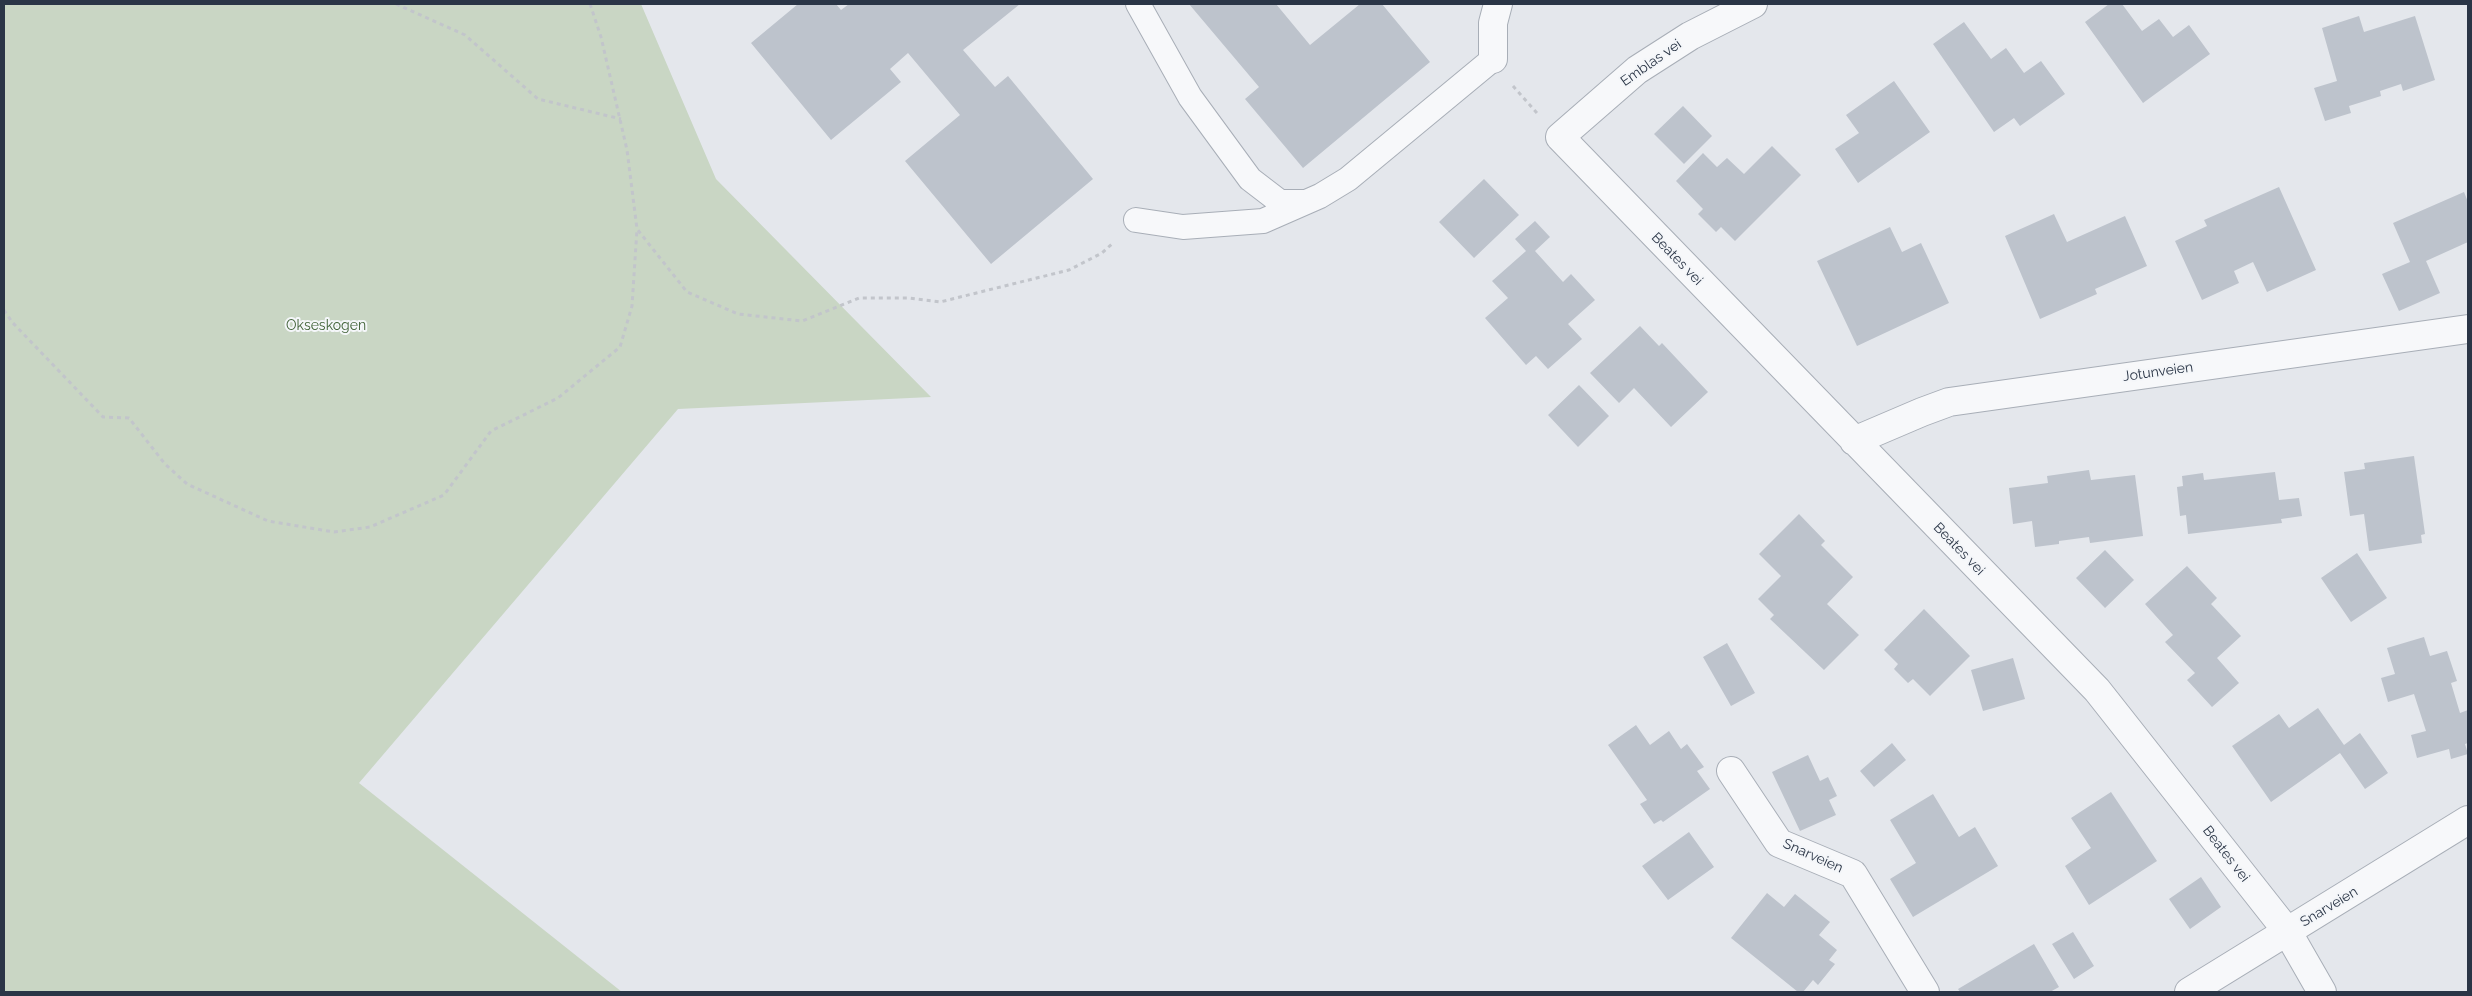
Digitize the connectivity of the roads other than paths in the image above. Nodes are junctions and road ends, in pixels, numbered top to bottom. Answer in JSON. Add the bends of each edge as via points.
{"nodes":[{"id":1,"x":1138,"y":4,"type":"edge"},
{"id":2,"x":1753,"y":4,"type":"edge"},
{"id":3,"x":1497,"y":5,"type":"edge"},
{"id":4,"x":1493,"y":59,"type":"joint"},
{"id":5,"x":1560,"y":137,"type":"joint"},
{"id":6,"x":1304,"y":202,"type":"junction"},
{"id":7,"x":1136,"y":220,"type":"road end"},
{"id":8,"x":2468,"y":329,"type":"edge"},
{"id":9,"x":1854,"y":441,"type":"junction"},
{"id":10,"x":1731,"y":771,"type":"dead end"},
{"id":11,"x":2468,"y":820,"type":"edge"},
{"id":12,"x":2287,"y":931,"type":"junction"},
{"id":13,"x":1925,"y":992,"type":"edge"},
{"id":14,"x":2188,"y":992,"type":"edge"},
{"id":15,"x":2322,"y":992,"type":"edge"}],
"edges":[{"from":1,"to":6,"type":"lane","via":[[1190,97],[1250,178],[1280,202]]},
{"from":2,"to":5,"type":"street","name":"Emblas vei","via":[[1690,36],[1637,70]]},
{"from":3,"to":4,"type":"street","via":[[1493,23]]},
{"from":4,"to":6,"type":"lane","via":[[1348,179]]},
{"from":5,"to":9,"type":"street","name":"Beates vei"},
{"from":6,"to":7,"type":"lane","via":[[1263,221],[1183,227]]},
{"from":8,"to":9,"type":"street","name":"Jotunveien","via":[[1950,402]]},
{"from":9,"to":12,"type":"street","name":"Beates vei","via":[[2097,690]]},
{"from":10,"to":13,"type":"street","name":"Snarveien","via":[[1779,843],[1853,874]]},
{"from":11,"to":12,"type":"street","name":"Snarveien"},
{"from":12,"to":14,"type":"street","name":"Snarveien"},
{"from":12,"to":15,"type":"street","name":"Beates vei"}]}
